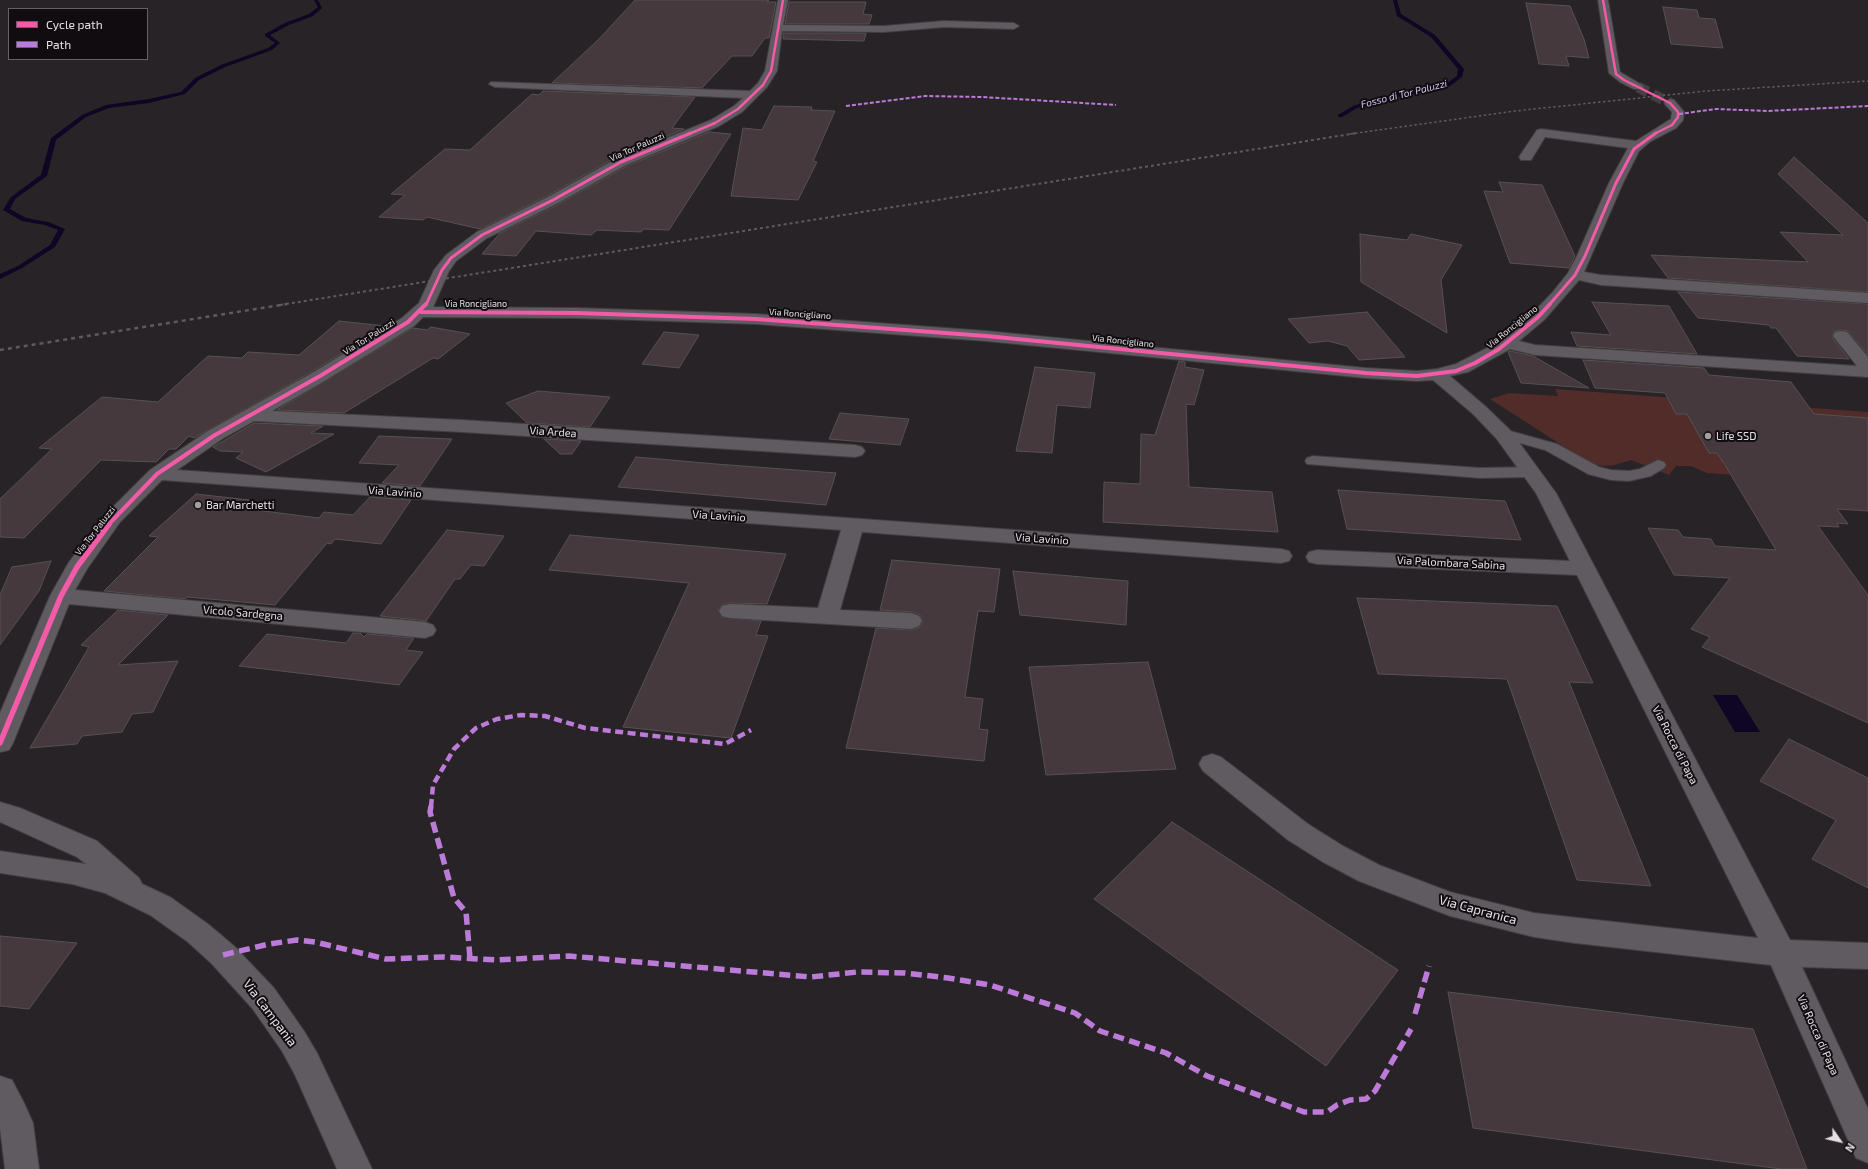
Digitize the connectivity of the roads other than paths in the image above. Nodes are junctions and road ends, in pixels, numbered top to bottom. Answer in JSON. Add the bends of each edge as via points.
{"nodes":[{"id":1,"x":783,"y":0,"type":"edge"},
{"id":2,"x":1603,"y":0,"type":"edge"},
{"id":3,"x":1014,"y":26,"type":"dead end"},
{"id":4,"x":778,"y":28,"type":"junction"},
{"id":5,"x":495,"y":84,"type":"dead end"},
{"id":6,"x":1638,"y":87,"type":"tunnel mouth"},
{"id":7,"x":754,"y":95,"type":"junction"},
{"id":8,"x":1670,"y":103,"type":"tunnel mouth"},
{"id":9,"x":1638,"y":144,"type":"junction"},
{"id":10,"x":1526,"y":157,"type":"dead end"},
{"id":11,"x":1575,"y":275,"type":"junction"},
{"id":12,"x":1868,"y":298,"type":"edge"},
{"id":13,"x":421,"y":312,"type":"junction"},
{"id":14,"x":1841,"y":336,"type":"dead end"},
{"id":15,"x":1507,"y":343,"type":"junction"},
{"id":16,"x":1868,"y":368,"type":"edge"},
{"id":17,"x":1868,"y":372,"type":"edge"},
{"id":18,"x":1437,"y":374,"type":"junction"},
{"id":19,"x":251,"y":415,"type":"junction"},
{"id":20,"x":1503,"y":434,"type":"junction"},
{"id":21,"x":855,"y":452,"type":"dead end"},
{"id":22,"x":1313,"y":461,"type":"dead end"},
{"id":23,"x":1658,"y":465,"type":"dead end"},
{"id":24,"x":1532,"y":472,"type":"junction"},
{"id":25,"x":157,"y":474,"type":"junction"},
{"id":26,"x":853,"y":526,"type":"junction"},
{"id":27,"x":1281,"y":556,"type":"dead end"},
{"id":28,"x":1317,"y":557,"type":"dead end"},
{"id":29,"x":1586,"y":569,"type":"junction"},
{"id":30,"x":61,"y":596,"type":"junction"},
{"id":31,"x":730,"y":611,"type":"dead end"},
{"id":32,"x":827,"y":616,"type":"junction"},
{"id":33,"x":911,"y":621,"type":"dead end"},
{"id":34,"x":426,"y":630,"type":"dead end"},
{"id":35,"x":0,"y":743,"type":"edge"},
{"id":36,"x":1212,"y":764,"type":"dead end"},
{"id":37,"x":0,"y":812,"type":"edge"},
{"id":38,"x":0,"y":862,"type":"edge"},
{"id":39,"x":139,"y":894,"type":"junction"},
{"id":40,"x":1781,"y":954,"type":"junction"},
{"id":41,"x":1868,"y":956,"type":"edge"},
{"id":42,"x":0,"y":1091,"type":"edge"},
{"id":43,"x":1868,"y":1146,"type":"edge"},
{"id":44,"x":22,"y":1169,"type":"edge"},
{"id":45,"x":355,"y":1169,"type":"edge"}],
"edges":[{"from":1,"to":4,"type":"street","name":"Via Tor Paluzzi"},
{"from":2,"to":6,"type":"street","via":[[1614,71]]},
{"from":3,"to":4,"type":"street","via":[[944,24],[884,29]]},
{"from":4,"to":7,"type":"street","name":"Via Tor Paluzzi","via":[[771,71]]},
{"from":5,"to":7,"type":"street"},
{"from":7,"to":13,"type":"street","name":"Via Tor Paluzzi","via":[[724,118],[621,162],[473,240],[447,262]]},
{"from":8,"to":9,"type":"street","name":"Via Roncigliano","via":[[1678,112],[1677,120]]},
{"from":9,"to":10,"type":"street","via":[[1541,133]]},
{"from":9,"to":11,"type":"street","name":"Via Roncigliano","via":[[1618,178]]},
{"from":11,"to":12,"type":"street","via":[[1601,280]]},
{"from":11,"to":15,"type":"street","name":"Via Roncigliano","via":[[1549,306]]},
{"from":13,"to":18,"type":"street","name":"Via Roncigliano","via":[[577,313],[756,319],[1009,338],[1358,372],[1417,376]]},
{"from":13,"to":19,"type":"street","name":"Via Tor Paluzzi","via":[[344,362]]},
{"from":14,"to":16,"type":"street"},
{"from":15,"to":17,"type":"street","via":[[1535,350]]},
{"from":15,"to":18,"type":"street","name":"Via Roncigliano","via":[[1475,363]]},
{"from":18,"to":20,"type":"street","name":"Via Rocca di Papa"},
{"from":19,"to":21,"type":"street","name":"Via Ardea"},
{"from":19,"to":25,"type":"street","name":"Via Tor Paluzzi","via":[[215,435]]},
{"from":20,"to":23,"type":"lane","via":[[1551,447],[1594,471],[1611,475],[1629,476],[1645,473]]},
{"from":20,"to":24,"type":"street","name":"Via Rocca di Papa"},
{"from":22,"to":24,"type":"lane","via":[[1480,473]]},
{"from":24,"to":29,"type":"street","name":"Via Rocca di Papa"},
{"from":25,"to":26,"type":"street","name":"Via Lavinio"},
{"from":25,"to":30,"type":"street","name":"Via Tor Paluzzi","via":[[117,514],[96,540]]},
{"from":26,"to":27,"type":"street","name":"Via Lavinio"},
{"from":26,"to":32,"type":"street"},
{"from":28,"to":29,"type":"street","name":"Via Palombara Sabina"},
{"from":29,"to":40,"type":"street","name":"Via Rocca di Papa"},
{"from":30,"to":34,"type":"street","name":"Vicolo Sardegna"},
{"from":30,"to":35,"type":"street","name":"Via Tor Paluzzi"},
{"from":31,"to":32,"type":"street"},
{"from":32,"to":33,"type":"street"},
{"from":36,"to":40,"type":"street","name":"Via Capranica","via":[[1292,828],[1333,854],[1388,881],[1450,904],[1534,925]]},
{"from":37,"to":39,"type":"street","name":"Via Campania","via":[[87,849]]},
{"from":38,"to":39,"type":"street","name":"Via Campania","via":[[95,878]]},
{"from":39,"to":45,"type":"street","name":"Via Campania","via":[[198,933],[223,955],[263,998],[306,1064]]},
{"from":40,"to":41,"type":"street","name":"Via Capranica"},
{"from":40,"to":43,"type":"street","name":"Via Rocca di Papa"},
{"from":42,"to":44,"type":"street","via":[[16,1123]]}]}
